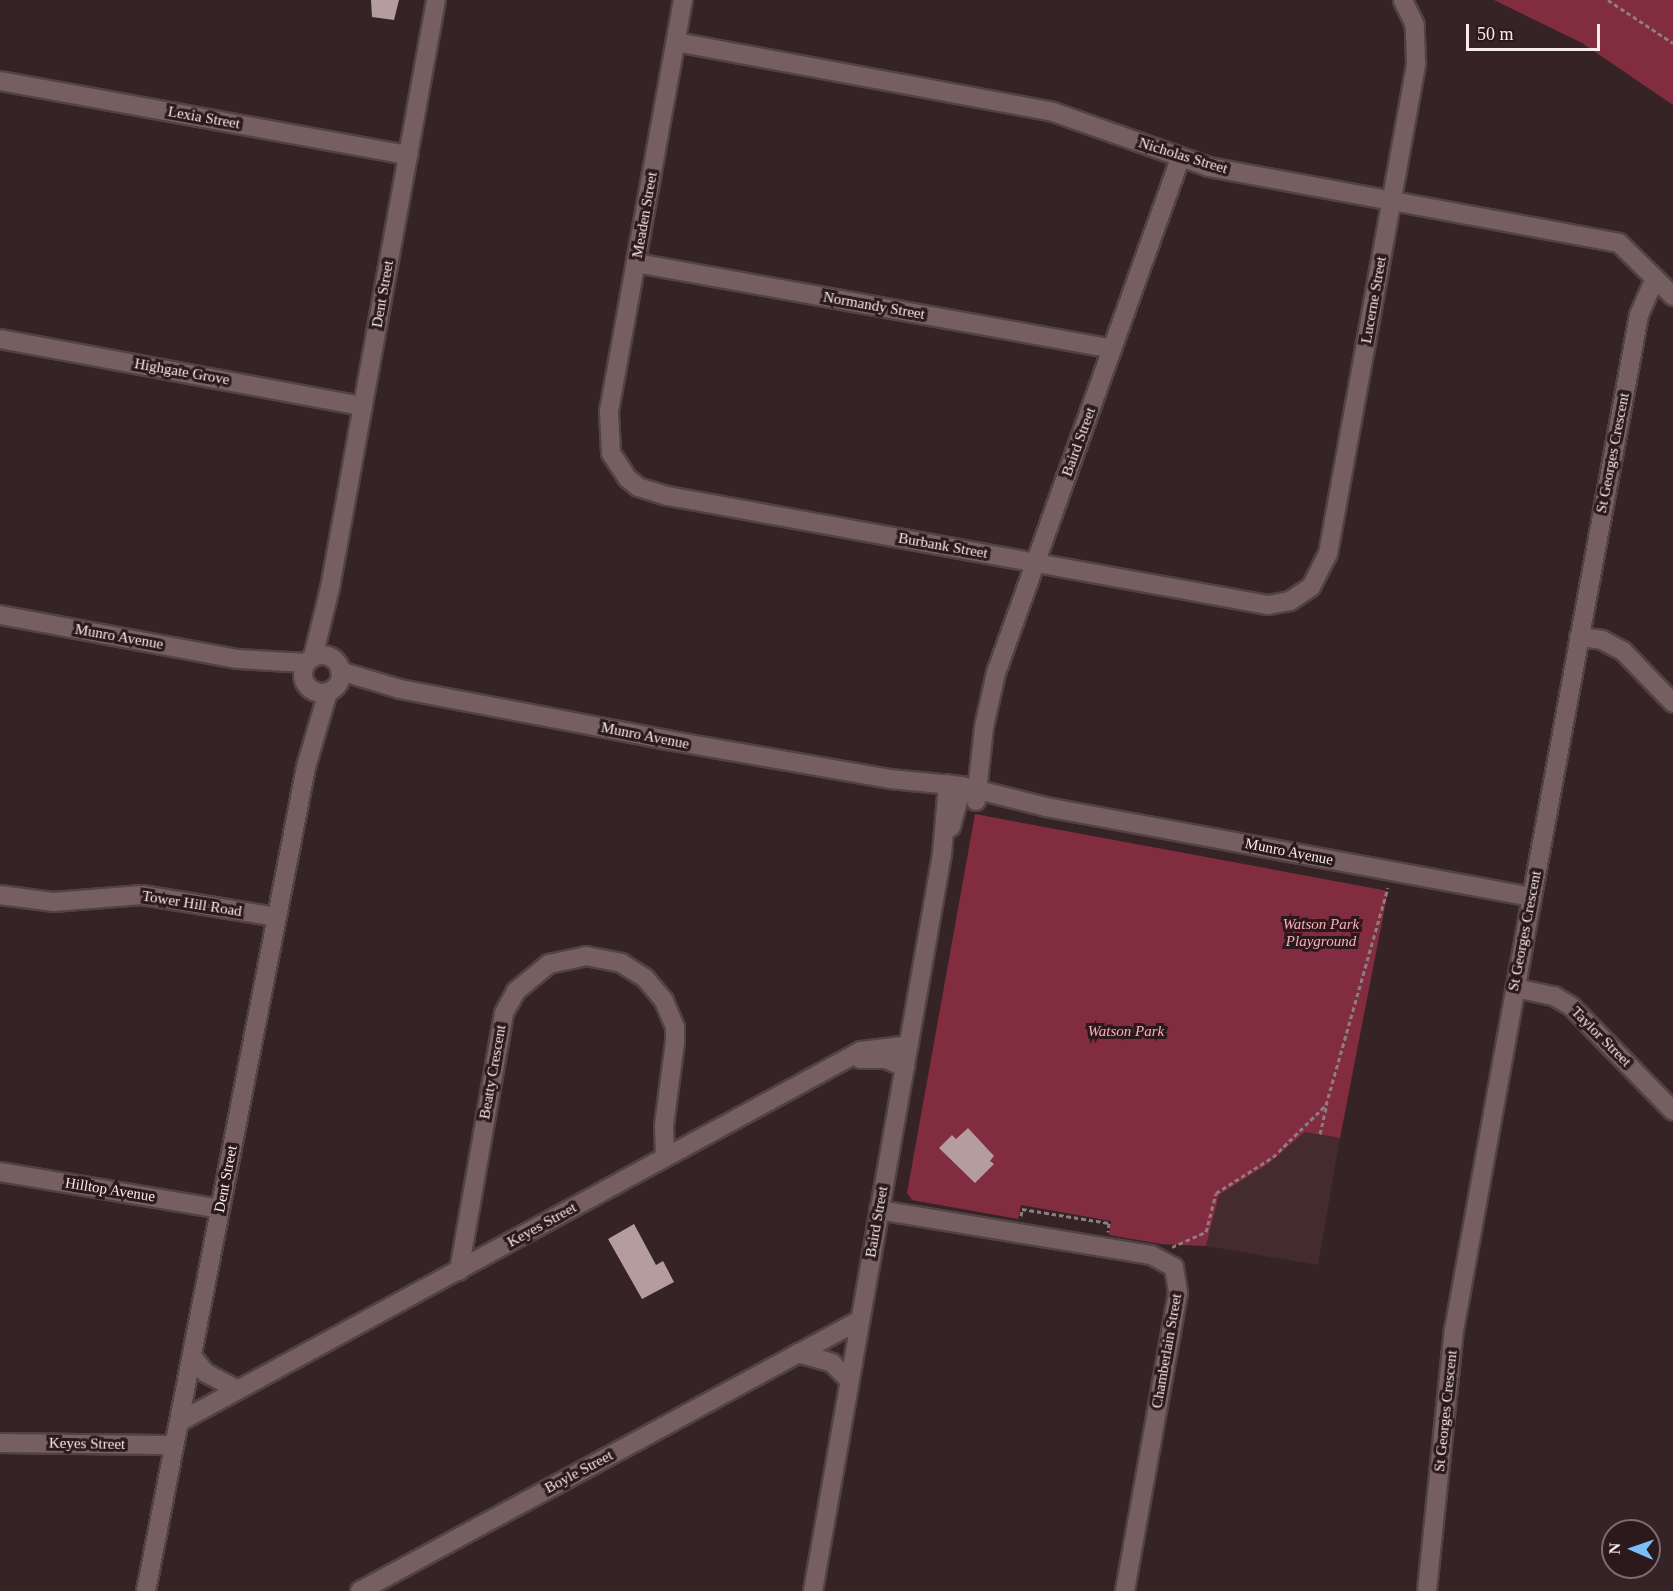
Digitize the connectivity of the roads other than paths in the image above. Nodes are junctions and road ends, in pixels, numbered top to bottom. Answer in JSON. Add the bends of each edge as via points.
{"nodes":[{"id":1,"x":436,"y":0,"type":"edge"},
{"id":2,"x":683,"y":0,"type":"edge"},
{"id":3,"x":1406,"y":5,"type":"edge"},
{"id":4,"x":675,"y":42,"type":"junction"},
{"id":5,"x":0,"y":81,"type":"edge"},
{"id":6,"x":408,"y":155,"type":"junction"},
{"id":7,"x":1180,"y":159,"type":"junction"},
{"id":8,"x":1392,"y":200,"type":"junction"},
{"id":9,"x":636,"y":263,"type":"junction"},
{"id":10,"x":1655,"y":278,"type":"junction"},
{"id":11,"x":1673,"y":296,"type":"edge"},
{"id":12,"x":0,"y":339,"type":"edge"},
{"id":13,"x":1112,"y":349,"type":"junction"},
{"id":14,"x":363,"y":406,"type":"junction"},
{"id":15,"x":607,"y":430,"type":"joint"},
{"id":16,"x":1036,"y":563,"type":"junction"},
{"id":17,"x":1311,"y":587,"type":"joint"},
{"id":18,"x":0,"y":615,"type":"edge"},
{"id":19,"x":1579,"y":638,"type":"junction"},
{"id":20,"x":321,"y":674,"type":"junction"},
{"id":21,"x":1673,"y":703,"type":"edge"},
{"id":22,"x":963,"y":792,"type":"junction"},
{"id":23,"x":0,"y":895,"type":"edge"},
{"id":24,"x":1532,"y":897,"type":"junction"},
{"id":25,"x":277,"y":917,"type":"junction"},
{"id":26,"x":1515,"y":988,"type":"junction"},
{"id":27,"x":909,"y":1045,"type":"junction"},
{"id":28,"x":846,"y":1061,"type":"junction"},
{"id":29,"x":905,"y":1067,"type":"junction"},
{"id":30,"x":1673,"y":1111,"type":"edge"},
{"id":31,"x":665,"y":1156,"type":"junction"},
{"id":32,"x":0,"y":1172,"type":"edge"},
{"id":33,"x":220,"y":1209,"type":"junction"},
{"id":34,"x":879,"y":1210,"type":"junction"},
{"id":35,"x":459,"y":1271,"type":"junction"},
{"id":36,"x":860,"y":1320,"type":"junction"},
{"id":37,"x":798,"y":1353,"type":"junction"},
{"id":38,"x":192,"y":1356,"type":"junction"},
{"id":39,"x":850,"y":1382,"type":"junction"},
{"id":40,"x":238,"y":1390,"type":"junction"},
{"id":41,"x":179,"y":1422,"type":"junction"},
{"id":42,"x":0,"y":1443,"type":"edge"},
{"id":43,"x":174,"y":1445,"type":"junction"},
{"id":44,"x":146,"y":1591,"type":"edge"},
{"id":45,"x":360,"y":1591,"type":"edge"},
{"id":46,"x":813,"y":1591,"type":"edge"},
{"id":47,"x":1125,"y":1591,"type":"edge"},
{"id":48,"x":1428,"y":1591,"type":"edge"}],
"edges":[{"from":1,"to":6,"type":"street","name":"Dent Street"},
{"from":2,"to":4,"type":"street","name":"Meaden Street"},
{"from":3,"to":8,"type":"street","name":"Lucerne Street","via":[[1417,49]]},
{"from":4,"to":7,"type":"street","name":"Nicholas Street","via":[[1053,112]]},
{"from":4,"to":9,"type":"street","name":"Meaden Street"},
{"from":5,"to":6,"type":"street","name":"Lexia Street"},
{"from":6,"to":14,"type":"street","name":"Dent Street"},
{"from":7,"to":8,"type":"street","name":"Nicholas Street"},
{"from":7,"to":13,"type":"street","name":"Baird Street"},
{"from":8,"to":10,"type":"street","name":"Nicholas Street","via":[[1619,243]]},
{"from":8,"to":17,"type":"street","name":"Lucerne Street","via":[[1328,554]]},
{"from":9,"to":13,"type":"street","name":"Normandy Street"},
{"from":9,"to":15,"type":"street","name":"Meaden Street"},
{"from":10,"to":11,"type":"street","name":"Nicholas Street"},
{"from":10,"to":19,"type":"street","name":"St Georges Crescent","via":[[1639,315]]},
{"from":12,"to":14,"type":"street","name":"Highgate Grove"},
{"from":13,"to":16,"type":"street","name":"Baird Street"},
{"from":14,"to":20,"type":"street","name":"Dent Street","via":[[330,588]]},
{"from":15,"to":16,"type":"street","name":"Burbank Street","via":[[611,453],[619,468],[638,487],[651,492]]},
{"from":16,"to":17,"type":"street","name":"Burbank Street","via":[[1268,605],[1290,601]]},
{"from":16,"to":22,"type":"street","name":"Baird Street","via":[[996,673]]},
{"from":18,"to":20,"type":"street","name":"Munro Avenue"},
{"from":19,"to":21,"type":"street","via":[[1602,640],[1623,651]]},
{"from":19,"to":24,"type":"street","name":"St Georges Crescent"},
{"from":20,"to":22,"type":"street","name":"Munro Avenue"},
{"from":20,"to":25,"type":"street","name":"Dent Street"},
{"from":22,"to":24,"type":"street","name":"Munro Avenue"},
{"from":22,"to":27,"type":"street","name":"Baird Street","via":[[942,854]]},
{"from":23,"to":25,"type":"street","name":"Tower Hill Road","via":[[52,902],[142,895]]},
{"from":24,"to":26,"type":"street","name":"St Georges Crescent"},
{"from":25,"to":33,"type":"street","name":"Dent Street"},
{"from":26,"to":30,"type":"street","name":"Taylor Street","via":[[1554,996],[1572,1007]]},
{"from":26,"to":48,"type":"street","name":"St Georges Crescent","via":[[1454,1329]]},
{"from":27,"to":28,"type":"street","name":"Keyes Street","via":[[874,1047]]},
{"from":27,"to":29,"type":"street","name":"Baird Street"},
{"from":28,"to":29,"type":"street","name":"Keyes Street","via":[[874,1058]]},
{"from":28,"to":31,"type":"street","name":"Keyes Street"},
{"from":29,"to":34,"type":"street","name":"Baird Street"},
{"from":31,"to":35,"type":"street","name":"Keyes Street"},
{"from":31,"to":35,"type":"street","name":"Beatty Crescent","via":[[664,1126],[675,1027],[664,1001],[645,978],[621,963],[586,956],[549,964],[516,991],[504,1013]]},
{"from":32,"to":33,"type":"street","name":"Hilltop Avenue"},
{"from":33,"to":38,"type":"street","name":"Dent Street"},
{"from":34,"to":36,"type":"street","name":"Baird Street"},
{"from":34,"to":47,"type":"street","name":"Chamberlain Street","via":[[1151,1255],[1166,1262],[1177,1274],[1178,1293]]},
{"from":35,"to":40,"type":"street","name":"Keyes Street"},
{"from":36,"to":37,"type":"street","name":"Boyle Street"},
{"from":36,"to":39,"type":"street","name":"Baird Street"},
{"from":37,"to":39,"type":"street","via":[[832,1363]]},
{"from":37,"to":45,"type":"street","name":"Boyle Street"},
{"from":38,"to":40,"type":"street","via":[[206,1373]]},
{"from":38,"to":41,"type":"street","name":"Dent Street"},
{"from":39,"to":46,"type":"street","name":"Baird Street"},
{"from":40,"to":41,"type":"street","name":"Keyes Street"},
{"from":41,"to":43,"type":"street","name":"Dent Street"},
{"from":42,"to":43,"type":"street","name":"Keyes Street"},
{"from":43,"to":44,"type":"street","name":"Dent Street"}]}
